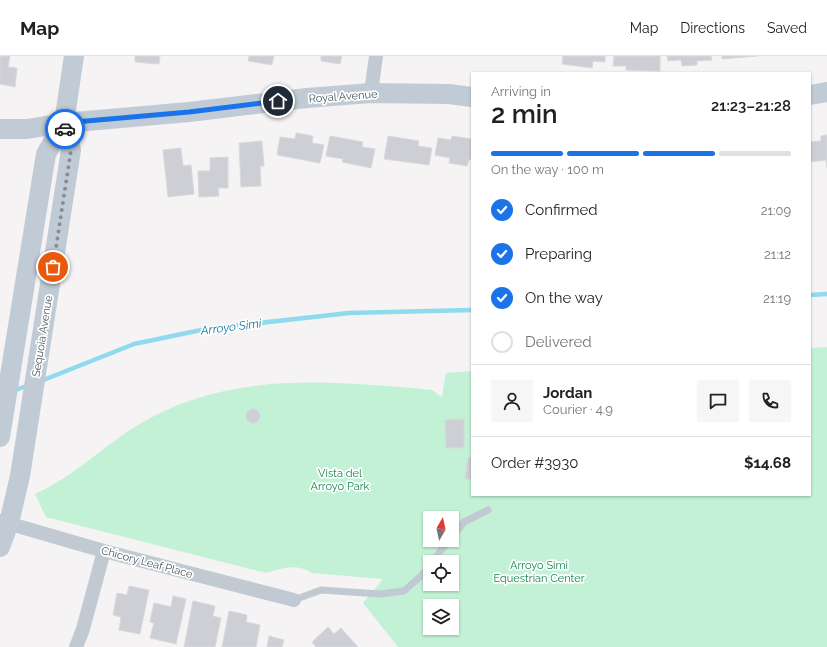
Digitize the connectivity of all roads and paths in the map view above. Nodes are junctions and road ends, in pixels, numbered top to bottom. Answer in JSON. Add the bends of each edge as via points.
{"nodes":[{"id":1,"x":74,"y":56,"type":"edge"},
{"id":2,"x":376,"y":56,"type":"edge"},
{"id":3,"x":827,"y":92,"type":"edge"},
{"id":4,"x":371,"y":93,"type":"junction"},
{"id":5,"x":811,"y":95,"type":"edge"},
{"id":6,"x":471,"y":97,"type":"edge"},
{"id":7,"x":64,"y":123,"type":"junction"},
{"id":8,"x":0,"y":129,"type":"edge"},
{"id":9,"x":0,"y":437,"type":"edge"},
{"id":10,"x":488,"y":510,"type":"dead end"},
{"id":11,"x":4,"y":522,"type":"edge"},
{"id":12,"x":459,"y":528,"type":"edge"},
{"id":13,"x":0,"y":547,"type":"edge"},
{"id":14,"x":444,"y":547,"type":"edge"},
{"id":15,"x":104,"y":551,"type":"junction"},
{"id":16,"x":438,"y":555,"type":"edge"},
{"id":17,"x":423,"y":574,"type":"edge"},
{"id":18,"x":294,"y":600,"type":"joint"},
{"id":19,"x":76,"y":647,"type":"edge"}],
"edges":[{"from":1,"to":7,"type":"main road","name":"Sequoia Avenue"},
{"from":2,"to":4,"type":"street"},
{"from":3,"to":5,"type":"main road"},
{"from":4,"to":6,"type":"main road","name":"Royal Avenue","via":[[449,94]]},
{"from":4,"to":7,"type":"main road","name":"Royal Avenue"},
{"from":7,"to":8,"type":"main road","name":"Royal Avenue","via":[[27,129]]},
{"from":7,"to":9,"type":"main road","name":"Sequoia Avenue","via":[[46,154]]},
{"from":7,"to":11,"type":"main road","name":"Sequoia Avenue","via":[[71,150],[20,476]]},
{"from":10,"to":12,"type":"lane","via":[[464,522]]},
{"from":11,"to":13,"type":"main road","name":"Sequoia Avenue"},
{"from":11,"to":15,"type":"street","name":"Chicory Leaf Place"},
{"from":14,"to":16,"type":"lane"},
{"from":15,"to":18,"type":"street","name":"Chicory Leaf Place"},
{"from":15,"to":19,"type":"street"},
{"from":17,"to":18,"type":"lane","via":[[404,591],[380,594],[321,590]]}]}
